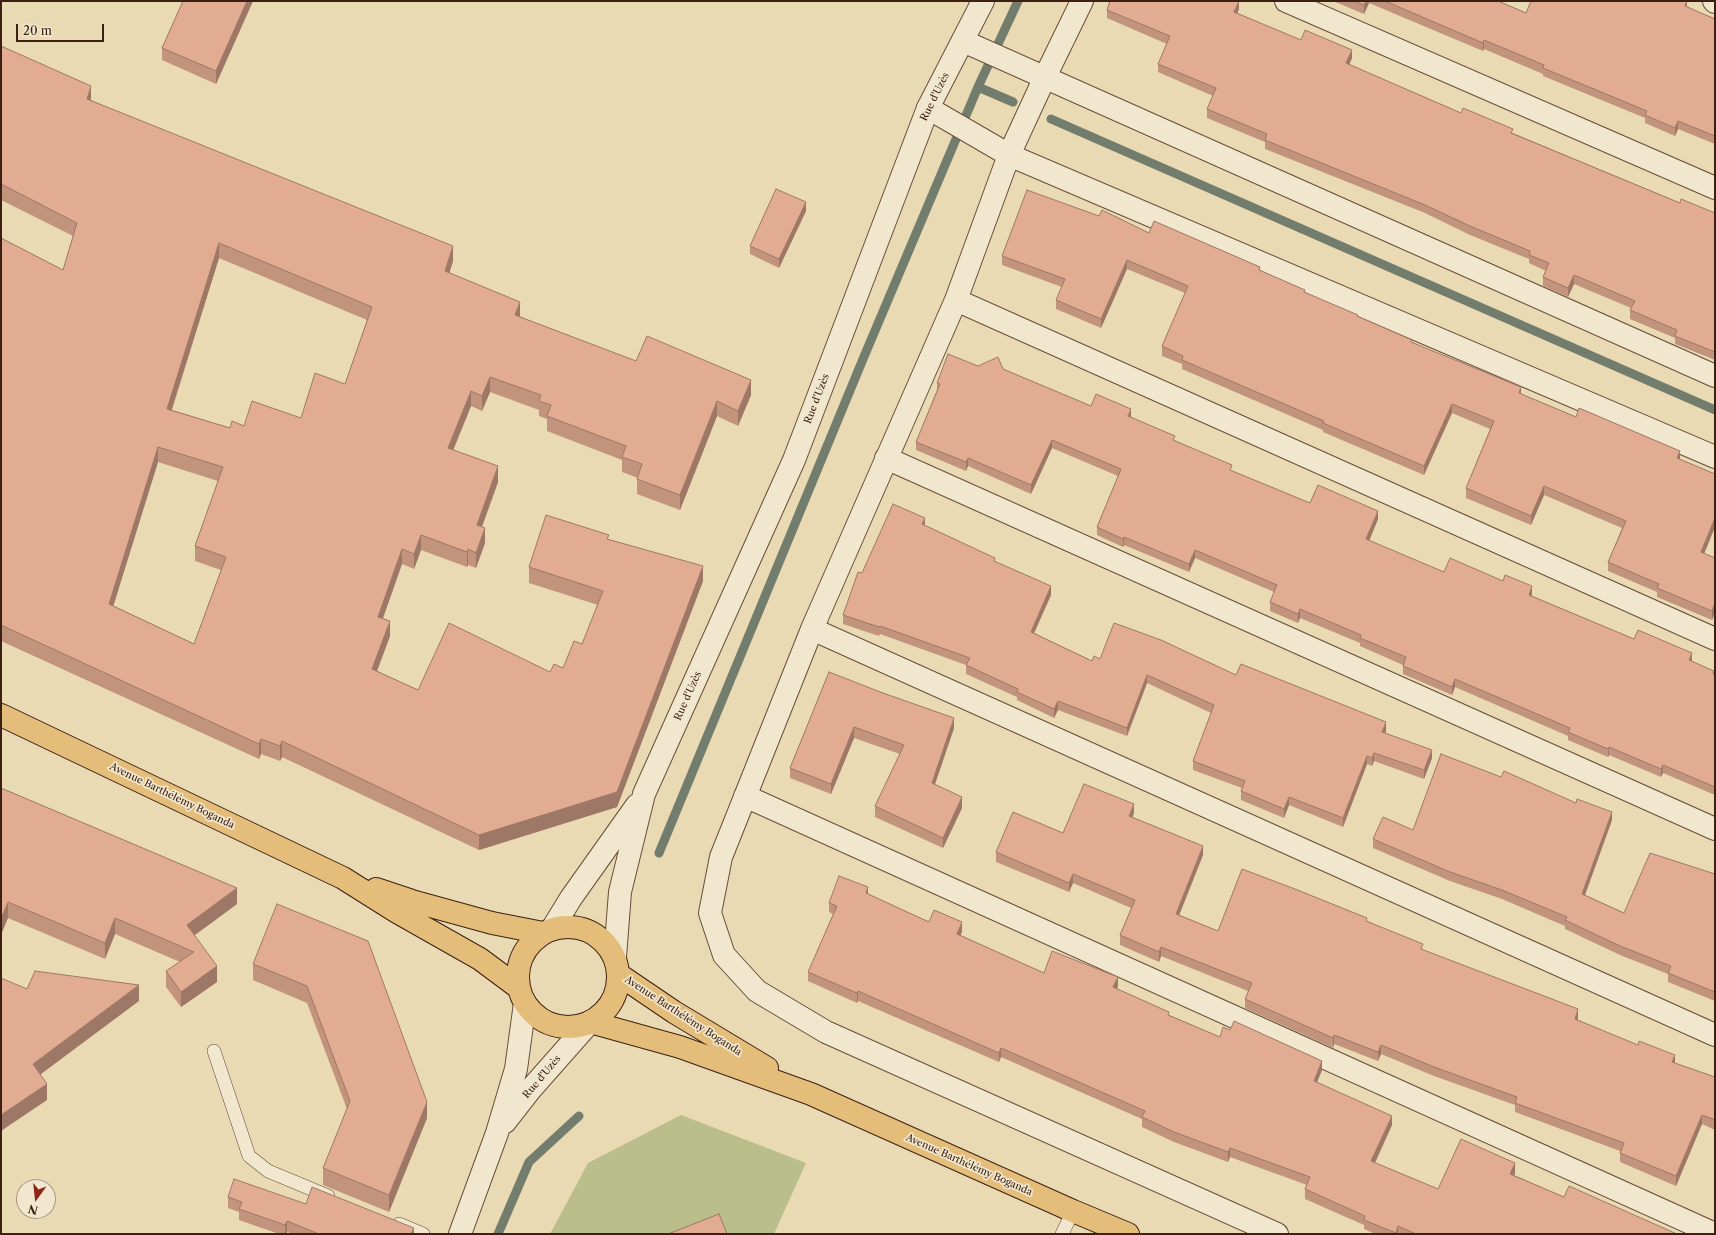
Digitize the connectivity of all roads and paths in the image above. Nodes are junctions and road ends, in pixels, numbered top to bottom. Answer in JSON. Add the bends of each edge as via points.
{"nodes":[{"id":1,"x":983,"y":1,"type":"edge"},
{"id":2,"x":1082,"y":1,"type":"edge"},
{"id":3,"x":1286,"y":1,"type":"edge"},
{"id":4,"x":964,"y":41,"type":"junction"},
{"id":5,"x":1045,"y":77,"type":"junction"},
{"id":6,"x":928,"y":108,"type":"junction"},
{"id":7,"x":1010,"y":155,"type":"junction"},
{"id":8,"x":1715,"y":188,"type":"edge"},
{"id":9,"x":956,"y":300,"type":"junction"},
{"id":10,"x":1715,"y":376,"type":"edge"},
{"id":11,"x":1715,"y":457,"type":"edge"},
{"id":12,"x":886,"y":458,"type":"junction"},
{"id":13,"x":812,"y":629,"type":"junction"},
{"id":14,"x":1715,"y":639,"type":"edge"},
{"id":15,"x":1,"y":715,"type":"edge"},
{"id":16,"x":644,"y":794,"type":"junction"},
{"id":17,"x":745,"y":796,"type":"junction"},
{"id":18,"x":1715,"y":829,"type":"edge"},
{"id":19,"x":343,"y":878,"type":"junction"},
{"id":20,"x":547,"y":931,"type":"junction"},
{"id":21,"x":616,"y":966,"type":"junction"},
{"id":22,"x":522,"y":995,"type":"junction"},
{"id":23,"x":590,"y":1022,"type":"junction"},
{"id":24,"x":1715,"y":1035,"type":"edge"},
{"id":25,"x":214,"y":1051,"type":"dead end"},
{"id":26,"x":811,"y":1094,"type":"junction"},
{"id":27,"x":497,"y":1133,"type":"junction"},
{"id":28,"x":342,"y":1201,"type":"edge"},
{"id":29,"x":1073,"y":1211,"type":"junction"},
{"id":30,"x":386,"y":1219,"type":"edge"},
{"id":31,"x":423,"y":1234,"type":"edge"},
{"id":32,"x":460,"y":1234,"type":"edge"},
{"id":33,"x":1062,"y":1234,"type":"edge"},
{"id":34,"x":1128,"y":1234,"type":"edge"},
{"id":35,"x":1277,"y":1234,"type":"edge"},
{"id":36,"x":1715,"y":1234,"type":"edge"}],
"edges":[{"from":1,"to":4,"type":"street","name":"Rue d'Uzès"},
{"from":2,"to":5,"type":"street"},
{"from":3,"to":8,"type":"street"},
{"from":4,"to":5,"type":"street"},
{"from":4,"to":6,"type":"street","name":"Rue d'Uzès"},
{"from":5,"to":7,"type":"street"},
{"from":5,"to":10,"type":"street"},
{"from":6,"to":7,"type":"street"},
{"from":6,"to":16,"type":"street","name":"Rue d'Uzès","via":[[794,460]]},
{"from":7,"to":9,"type":"street"},
{"from":7,"to":11,"type":"street"},
{"from":9,"to":12,"type":"street"},
{"from":9,"to":14,"type":"street"},
{"from":12,"to":13,"type":"street"},
{"from":12,"to":18,"type":"street"},
{"from":13,"to":17,"type":"street"},
{"from":13,"to":24,"type":"street"},
{"from":15,"to":19,"type":"main road","name":"Avenue Barthélémy Boganda"},
{"from":16,"to":20,"type":"street","name":"Rue d'Uzès"},
{"from":16,"to":21,"type":"street","name":"Rue d'Uzès","via":[[620,892]]},
{"from":17,"to":35,"type":"street","via":[[721,857],[710,913],[724,955],[757,992],[826,1032]]},
{"from":17,"to":36,"type":"street"},
{"from":19,"to":20,"type":"main road","name":"Avenue Barthélémy Boganda","via":[[420,903],[492,922]]},
{"from":19,"to":22,"type":"main road","name":"Avenue Barthélémy Boganda","via":[[480,959]]},
{"from":20,"to":21,"type":"main road","via":[[570,926],[589,931],[604,942]]},
{"from":20,"to":22,"type":"main road","via":[[531,943],[522,957],[518,972]]},
{"from":21,"to":23,"type":"main road","via":[[619,982],[614,998],[604,1012]]},
{"from":21,"to":26,"type":"main road","name":"Avenue Barthélémy Boganda","via":[[674,1012]]},
{"from":22,"to":23,"type":"main road","via":[[540,1018],[558,1026],[578,1026]]},
{"from":22,"to":27,"type":"street","name":"Rue d'Uzès","via":[[516,1069]]},
{"from":23,"to":26,"type":"main road","name":"Avenue Barthélémy Boganda","via":[[680,1047]]},
{"from":23,"to":27,"type":"street","name":"Rue d'Uzès","via":[[530,1090]]},
{"from":25,"to":28,"type":"lane","via":[[250,1156],[268,1172]]},
{"from":26,"to":29,"type":"main road","name":"Avenue Barthélémy Boganda"},
{"from":27,"to":32,"type":"street","name":"Rue d'Uzès"},
{"from":29,"to":33,"type":"lane"},
{"from":29,"to":34,"type":"main road","name":"Avenue Barthélémy Boganda"},
{"from":30,"to":31,"type":"lane"}]}
